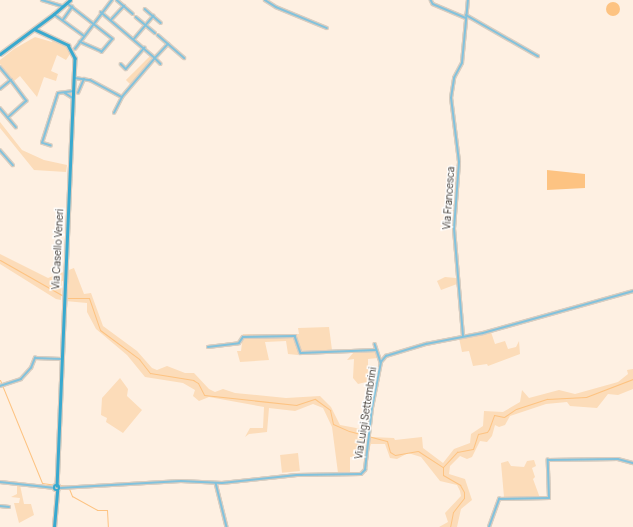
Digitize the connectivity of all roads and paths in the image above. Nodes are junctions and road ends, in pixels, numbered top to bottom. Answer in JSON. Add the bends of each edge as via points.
{"nodes":[{"id":1,"x":42,"y":0,"type":"edge"},
{"id":2,"x":70,"y":0,"type":"edge"},
{"id":3,"x":112,"y":0,"type":"edge"},
{"id":4,"x":117,"y":0,"type":"edge"},
{"id":5,"x":264,"y":0,"type":"edge"},
{"id":6,"x":432,"y":0,"type":"edge"},
{"id":7,"x":468,"y":0,"type":"edge"},
{"id":8,"x":67,"y":3,"type":"junction"},
{"id":9,"x":64,"y":6,"type":"junction"},
{"id":10,"x":124,"y":6,"type":"junction"},
{"id":11,"x":72,"y":7,"type":"junction"},
{"id":12,"x":145,"y":9,"type":"dead end"},
{"id":13,"x":101,"y":12,"type":"junction"},
{"id":14,"x":54,"y":14,"type":"junction"},
{"id":15,"x":133,"y":14,"type":"dead end"},
{"id":16,"x":153,"y":16,"type":"junction"},
{"id":17,"x":136,"y":17,"type":"dead end"},
{"id":18,"x":466,"y":17,"type":"junction"},
{"id":19,"x":62,"y":20,"type":"junction"},
{"id":20,"x":111,"y":20,"type":"junction"},
{"id":21,"x":93,"y":23,"type":"junction"},
{"id":22,"x":161,"y":23,"type":"dead end"},
{"id":23,"x":146,"y":25,"type":"junction"},
{"id":24,"x":36,"y":28,"type":"junction"},
{"id":25,"x":327,"y":28,"type":"dead end"},
{"id":26,"x":155,"y":33,"type":"dead end"},
{"id":27,"x":158,"y":35,"type":"dead end"},
{"id":28,"x":84,"y":36,"type":"junction"},
{"id":29,"x":134,"y":39,"type":"junction"},
{"id":30,"x":80,"y":42,"type":"junction"},
{"id":31,"x":168,"y":44,"type":"junction"},
{"id":32,"x":75,"y":48,"type":"dead end"},
{"id":33,"x":144,"y":48,"type":"junction"},
{"id":34,"x":0,"y":54,"type":"edge"},
{"id":35,"x":538,"y":56,"type":"dead end"},
{"id":36,"x":155,"y":58,"type":"junction"},
{"id":37,"x":184,"y":58,"type":"dead end"},
{"id":38,"x":121,"y":64,"type":"dead end"},
{"id":39,"x":161,"y":64,"type":"dead end"},
{"id":40,"x":0,"y":67,"type":"edge"},
{"id":41,"x":75,"y":78,"type":"junction"},
{"id":42,"x":84,"y":79,"type":"junction"},
{"id":43,"x":11,"y":80,"type":"junction"},
{"id":44,"x":0,"y":89,"type":"edge"},
{"id":45,"x":74,"y":91,"type":"junction"},
{"id":46,"x":65,"y":93,"type":"junction"},
{"id":47,"x":78,"y":93,"type":"dead end"},
{"id":48,"x":73,"y":98,"type":"junction"},
{"id":49,"x":122,"y":98,"type":"junction"},
{"id":50,"x":0,"y":108,"type":"edge"},
{"id":51,"x":114,"y":113,"type":"dead end"},
{"id":52,"x":8,"y":118,"type":"junction"},
{"id":53,"x":16,"y":127,"type":"dead end"},
{"id":54,"x":51,"y":146,"type":"dead end"},
{"id":55,"x":0,"y":150,"type":"edge"},
{"id":56,"x":13,"y":165,"type":"dead end"},
{"id":57,"x":633,"y":291,"type":"edge"},
{"id":58,"x":463,"y":336,"type":"junction"},
{"id":59,"x":375,"y":344,"type":"dead end"},
{"id":60,"x":208,"y":347,"type":"dead end"},
{"id":61,"x":376,"y":350,"type":"junction"},
{"id":62,"x":60,"y":359,"type":"junction"},
{"id":63,"x":381,"y":362,"type":"junction"},
{"id":64,"x":0,"y":386,"type":"edge"},
{"id":65,"x":633,"y":463,"type":"edge"},
{"id":66,"x":0,"y":482,"type":"edge"},
{"id":67,"x":216,"y":483,"type":"junction"},
{"id":68,"x":57,"y":487,"type":"junction"},
{"id":69,"x":0,"y":506,"type":"edge"},
{"id":70,"x":9,"y":506,"type":"dead end"},
{"id":71,"x":54,"y":527,"type":"edge"},
{"id":72,"x":227,"y":527,"type":"edge"},
{"id":73,"x":489,"y":527,"type":"edge"}],
"edges":[{"from":1,"to":9,"type":"street"},
{"from":2,"to":8,"type":"street"},
{"from":3,"to":13,"type":"street"},
{"from":4,"to":10,"type":"street"},
{"from":5,"to":25,"type":"street"},
{"from":6,"to":18,"type":"street","via":[[433,4]]},
{"from":7,"to":18,"type":"street","name":"Via Francesca"},
{"from":8,"to":9,"type":"street"},
{"from":8,"to":11,"type":"street"},
{"from":9,"to":14,"type":"street"},
{"from":10,"to":15,"type":"street"},
{"from":10,"to":20,"type":"street"},
{"from":11,"to":19,"type":"street"},
{"from":11,"to":21,"type":"street"},
{"from":12,"to":16,"type":"street"},
{"from":13,"to":20,"type":"street"},
{"from":13,"to":21,"type":"street"},
{"from":14,"to":19,"type":"street"},
{"from":14,"to":24,"type":"street"},
{"from":16,"to":22,"type":"street"},
{"from":16,"to":23,"type":"street"},
{"from":17,"to":23,"type":"street"},
{"from":18,"to":35,"type":"street"},
{"from":18,"to":58,"type":"street","name":"Via Francesca","via":[[462,63],[454,78],[451,98],[459,162],[453,222]]},
{"from":19,"to":28,"type":"street"},
{"from":20,"to":29,"type":"street"},
{"from":21,"to":28,"type":"street"},
{"from":21,"to":30,"type":"street","via":[[113,39],[102,52]]},
{"from":23,"to":26,"type":"street"},
{"from":23,"to":29,"type":"street"},
{"from":24,"to":34,"type":"street"},
{"from":24,"to":41,"type":"street","name":"Via Casello Veneri","via":[[71,48],[75,58]]},
{"from":27,"to":31,"type":"street"},
{"from":28,"to":30,"type":"street"},
{"from":29,"to":33,"type":"street"},
{"from":30,"to":32,"type":"street"},
{"from":31,"to":36,"type":"street"},
{"from":31,"to":37,"type":"street"},
{"from":33,"to":36,"type":"street"},
{"from":33,"to":38,"type":"street","via":[[126,68]]},
{"from":36,"to":39,"type":"street"},
{"from":36,"to":49,"type":"street"},
{"from":40,"to":43,"type":"street"},
{"from":41,"to":42,"type":"street"},
{"from":41,"to":45,"type":"street","name":"Via Casello Veneri"},
{"from":42,"to":47,"type":"street"},
{"from":42,"to":49,"type":"street"},
{"from":43,"to":44,"type":"street"},
{"from":43,"to":52,"type":"street","via":[[27,101]]},
{"from":45,"to":46,"type":"street"},
{"from":45,"to":48,"type":"street","name":"Via Casello Veneri"},
{"from":46,"to":48,"type":"street"},
{"from":46,"to":54,"type":"street","via":[[58,93],[42,143]]},
{"from":48,"to":62,"type":"street","name":"Via Casello Veneri"},
{"from":49,"to":51,"type":"street"},
{"from":50,"to":52,"type":"street"},
{"from":52,"to":53,"type":"street"},
{"from":55,"to":56,"type":"street"},
{"from":57,"to":58,"type":"street","name":"Via Luigi Settembrini"},
{"from":58,"to":63,"type":"street","name":"Via Luigi Settembrini","via":[[390,354]]},
{"from":59,"to":61,"type":"street"},
{"from":60,"to":61,"type":"street","via":[[239,343],[244,337],[295,336],[301,353]]},
{"from":61,"to":63,"type":"street"},
{"from":62,"to":64,"type":"street","via":[[35,358],[31,368],[21,378]]},
{"from":62,"to":68,"type":"street","name":"Via Casello Veneri"},
{"from":63,"to":67,"type":"street","name":"Via Luigi Settembrini","via":[[368,435],[365,470],[361,474],[297,475]]},
{"from":65,"to":73,"type":"street","via":[[618,459],[548,460],[549,498],[499,499]]},
{"from":66,"to":68,"type":"street","name":"Via Luigi Settembrini"},
{"from":67,"to":68,"type":"street","name":"Via Luigi Settembrini","via":[[181,480]]},
{"from":67,"to":72,"type":"street"},
{"from":68,"to":71,"type":"street","name":"Via Casello Veneri"},
{"from":69,"to":70,"type":"street"}]}
